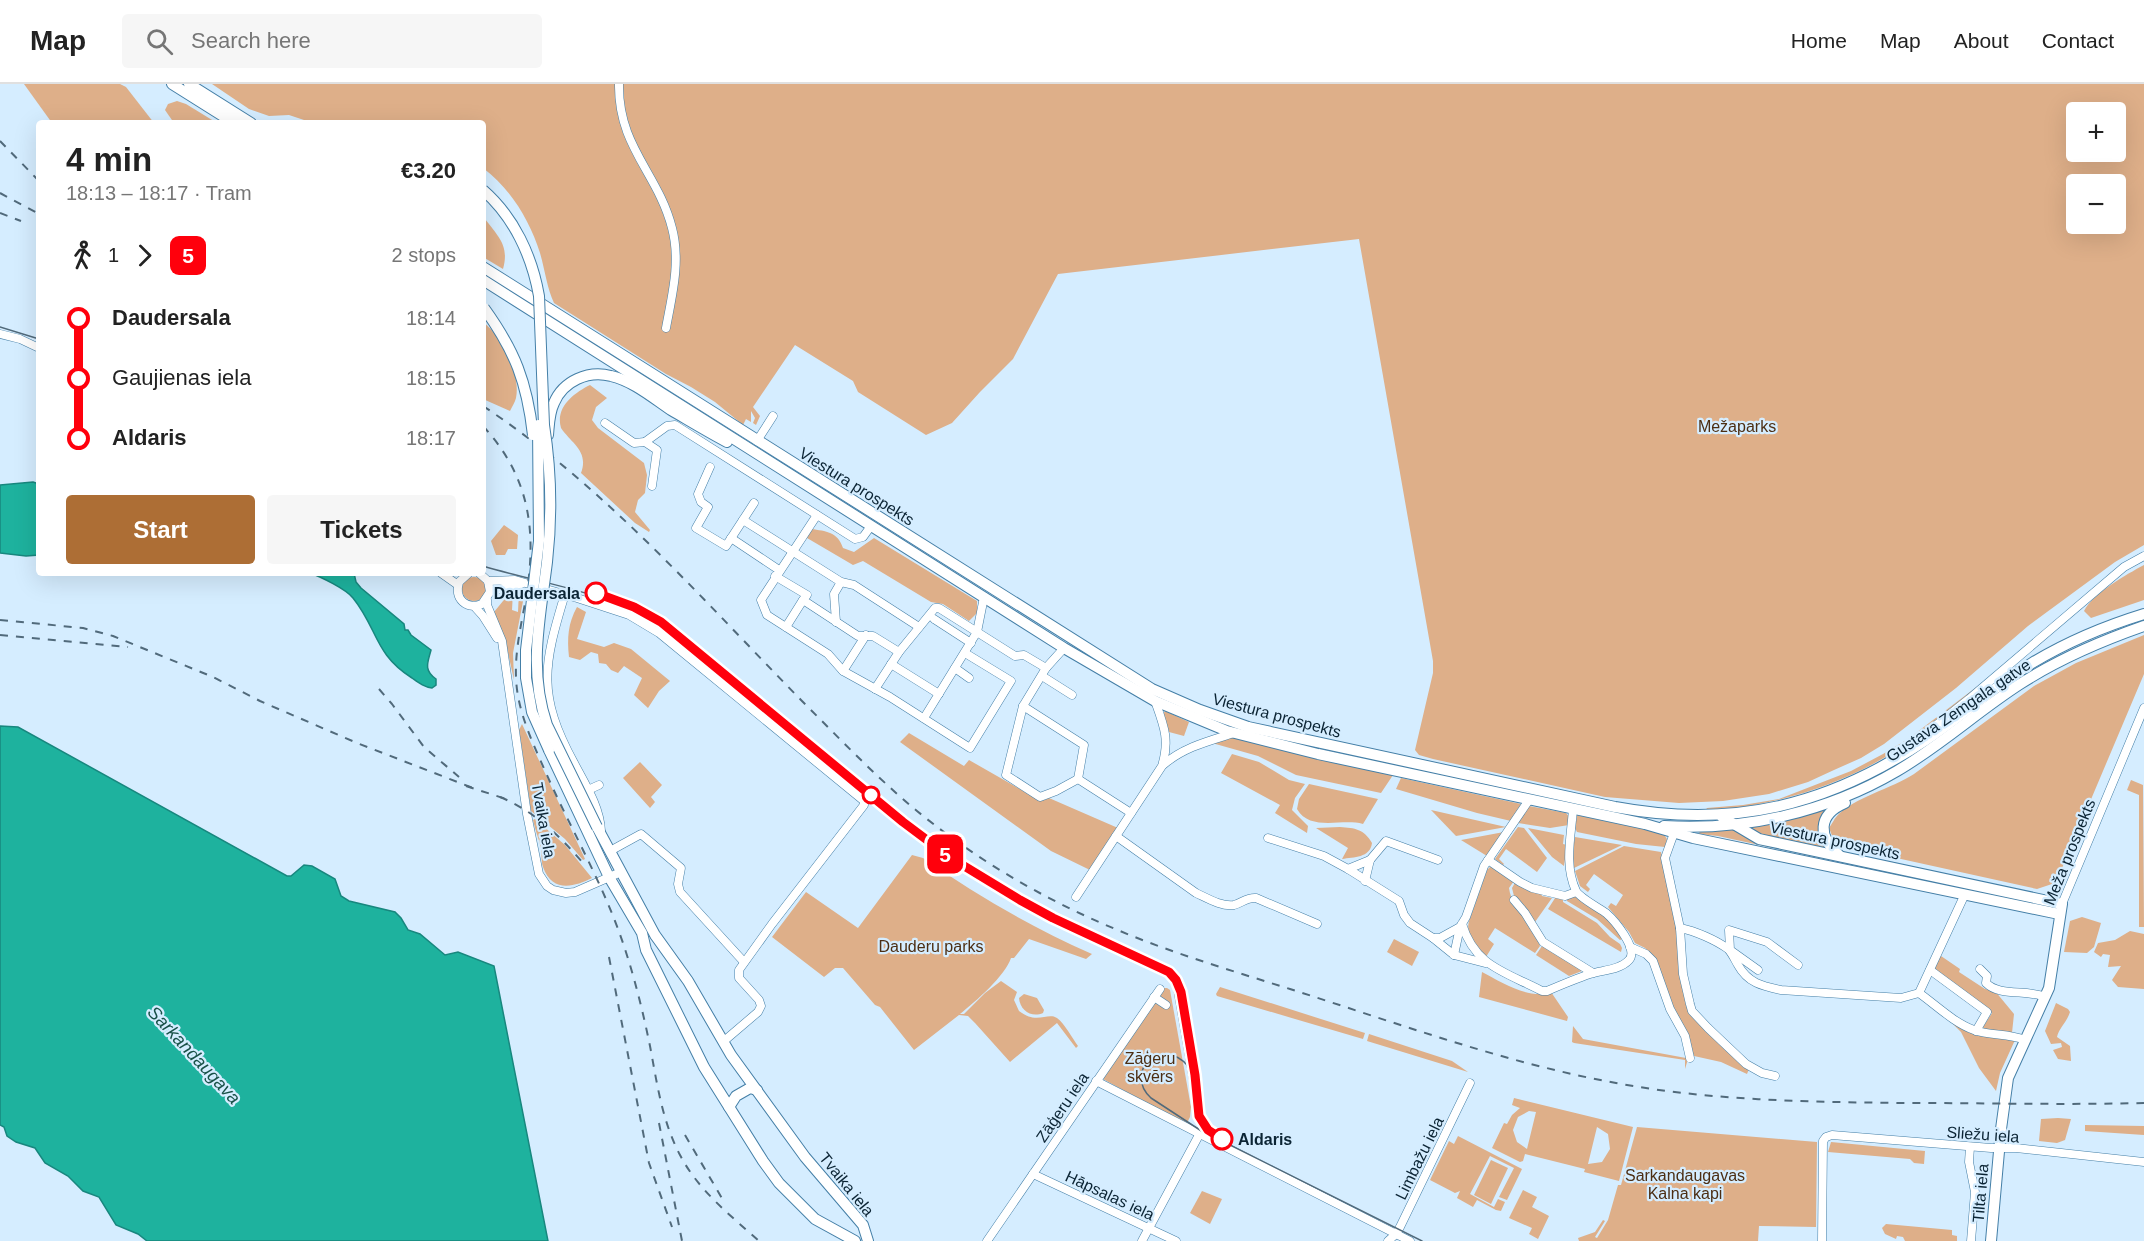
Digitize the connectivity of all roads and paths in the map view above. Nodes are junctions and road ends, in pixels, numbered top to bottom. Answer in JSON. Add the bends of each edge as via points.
{"nodes":[{"id":1,"x":172,"y":84,"type":"edge"},
{"id":2,"x":189,"y":84,"type":"edge"},
{"id":3,"x":619,"y":84,"type":"edge"},
{"id":4,"x":225,"y":107,"type":"junction"},
{"id":5,"x":229,"y":120,"type":"edge"},
{"id":6,"x":246,"y":120,"type":"edge"},
{"id":7,"x":254,"y":120,"type":"edge"},
{"id":8,"x":486,"y":192,"type":"edge"},
{"id":9,"x":486,"y":203,"type":"edge"},
{"id":10,"x":486,"y":270,"type":"edge"},
{"id":11,"x":486,"y":281,"type":"edge"},
{"id":12,"x":506,"y":288,"type":"junction"},
{"id":13,"x":486,"y":310,"type":"edge"},
{"id":14,"x":666,"y":328,"type":"dead end"},
{"id":15,"x":0,"y":333,"type":"edge"},
{"id":16,"x":36,"y":347,"type":"edge"},
{"id":17,"x":773,"y":416,"type":"dead end"},
{"id":18,"x":605,"y":423,"type":"dead end"},
{"id":19,"x":547,"y":441,"type":"junction"},
{"id":20,"x":757,"y":441,"type":"junction"},
{"id":21,"x":645,"y":442,"type":"junction"},
{"id":22,"x":762,"y":457,"type":"junction"},
{"id":23,"x":538,"y":460,"type":"junction"},
{"id":24,"x":710,"y":467,"type":"dead end"},
{"id":25,"x":652,"y":486,"type":"dead end"},
{"id":26,"x":753,"y":503,"type":"dead end"},
{"id":27,"x":818,"y":515,"type":"junction"},
{"id":28,"x":743,"y":520,"type":"junction"},
{"id":29,"x":871,"y":526,"type":"junction"},
{"id":30,"x":731,"y":538,"type":"junction"},
{"id":31,"x":793,"y":551,"type":"junction"},
{"id":32,"x":2144,"y":556,"type":"edge"},
{"id":33,"x":777,"y":573,"type":"junction"},
{"id":34,"x":445,"y":576,"type":"edge"},
{"id":35,"x":465,"y":576,"type":"edge"},
{"id":36,"x":482,"y":576,"type":"edge"},
{"id":37,"x":488,"y":581,"type":"junction"},
{"id":38,"x":841,"y":582,"type":"junction"},
{"id":39,"x":523,"y":584,"type":"junction"},
{"id":40,"x":458,"y":585,"type":"junction"},
{"id":41,"x":564,"y":594,"type":"junction"},
{"id":42,"x":488,"y":596,"type":"junction"},
{"id":43,"x":984,"y":597,"type":"junction"},
{"id":44,"x":803,"y":600,"type":"junction"},
{"id":45,"x":474,"y":606,"type":"junction"},
{"id":46,"x":2144,"y":614,"type":"edge"},
{"id":47,"x":934,"y":619,"type":"dead end"},
{"id":48,"x":836,"y":622,"type":"junction"},
{"id":49,"x":2144,"y":626,"type":"edge"},
{"id":50,"x":786,"y":627,"type":"junction"},
{"id":51,"x":920,"y":627,"type":"junction"},
{"id":52,"x":977,"y":632,"type":"junction"},
{"id":53,"x":866,"y":635,"type":"junction"},
{"id":54,"x":970,"y":643,"type":"junction"},
{"id":55,"x":502,"y":647,"type":"junction"},
{"id":56,"x":1064,"y":648,"type":"junction"},
{"id":57,"x":898,"y":652,"type":"junction"},
{"id":58,"x":965,"y":653,"type":"junction"},
{"id":59,"x":1089,"y":657,"type":"junction"},
{"id":60,"x":891,"y":664,"type":"junction"},
{"id":61,"x":955,"y":668,"type":"junction"},
{"id":62,"x":1046,"y":668,"type":"junction"},
{"id":63,"x":843,"y":671,"type":"junction"},
{"id":64,"x":1042,"y":676,"type":"junction"},
{"id":65,"x":969,"y":678,"type":"dead end"},
{"id":66,"x":875,"y":689,"type":"junction"},
{"id":67,"x":939,"y":694,"type":"junction"},
{"id":68,"x":1072,"y":695,"type":"dead end"},
{"id":69,"x":1155,"y":701,"type":"junction"},
{"id":70,"x":1023,"y":706,"type":"junction"},
{"id":71,"x":2144,"y":708,"type":"edge"},
{"id":72,"x":924,"y":718,"type":"junction"},
{"id":73,"x":1234,"y":733,"type":"junction"},
{"id":74,"x":1319,"y":749,"type":"junction"},
{"id":75,"x":1899,"y":758,"type":"junction"},
{"id":76,"x":1162,"y":766,"type":"junction"},
{"id":77,"x":1886,"y":777,"type":"junction"},
{"id":78,"x":1078,"y":779,"type":"junction"},
{"id":79,"x":599,"y":785,"type":"dead end"},
{"id":80,"x":588,"y":790,"type":"junction"},
{"id":81,"x":1531,"y":795,"type":"junction"},
{"id":82,"x":1574,"y":809,"type":"junction"},
{"id":83,"x":1131,"y":813,"type":"junction"},
{"id":84,"x":1718,"y":816,"type":"junction"},
{"id":85,"x":1645,"y":824,"type":"junction"},
{"id":86,"x":1738,"y":825,"type":"junction"},
{"id":87,"x":595,"y":832,"type":"junction"},
{"id":88,"x":1674,"y":833,"type":"junction"},
{"id":89,"x":1116,"y":836,"type":"junction"},
{"id":90,"x":1268,"y":838,"type":"dead end"},
{"id":91,"x":610,"y":851,"type":"junction"},
{"id":92,"x":1839,"y":856,"type":"junction"},
{"id":93,"x":1370,"y":860,"type":"junction"},
{"id":94,"x":1438,"y":860,"type":"dead end"},
{"id":95,"x":1488,"y":860,"type":"junction"},
{"id":96,"x":1348,"y":869,"type":"junction"},
{"id":97,"x":621,"y":872,"type":"junction"},
{"id":98,"x":609,"y":877,"type":"junction"},
{"id":99,"x":1365,"y":881,"type":"junction"},
{"id":100,"x":1576,"y":892,"type":"junction"},
{"id":101,"x":1965,"y":894,"type":"junction"},
{"id":102,"x":1076,"y":897,"type":"dead end"},
{"id":103,"x":1514,"y":900,"type":"dead end"},
{"id":104,"x":2061,"y":909,"type":"junction"},
{"id":105,"x":1317,"y":924,"type":"dead end"},
{"id":106,"x":1461,"y":926,"type":"junction"},
{"id":107,"x":1680,"y":928,"type":"junction"},
{"id":108,"x":1433,"y":938,"type":"junction"},
{"id":109,"x":1630,"y":947,"type":"junction"},
{"id":110,"x":1730,"y":950,"type":"junction"},
{"id":111,"x":1454,"y":955,"type":"junction"},
{"id":112,"x":744,"y":962,"type":"junction"},
{"id":113,"x":1485,"y":963,"type":"junction"},
{"id":114,"x":1798,"y":965,"type":"dead end"},
{"id":115,"x":1980,"y":969,"type":"dead end"},
{"id":116,"x":1758,"y":970,"type":"dead end"},
{"id":117,"x":1930,"y":970,"type":"junction"},
{"id":118,"x":1593,"y":972,"type":"junction"},
{"id":119,"x":1160,"y":989,"type":"dead end"},
{"id":120,"x":1919,"y":993,"type":"junction"},
{"id":121,"x":1154,"y":997,"type":"junction"},
{"id":122,"x":2045,"y":997,"type":"junction"},
{"id":123,"x":1166,"y":1005,"type":"dead end"},
{"id":124,"x":1976,"y":1031,"type":"junction"},
{"id":125,"x":2025,"y":1040,"type":"junction"},
{"id":126,"x":724,"y":1041,"type":"junction"},
{"id":127,"x":1690,"y":1058,"type":"dead end"},
{"id":128,"x":1775,"y":1076,"type":"dead end"},
{"id":129,"x":1096,"y":1081,"type":"junction"},
{"id":130,"x":1470,"y":1083,"type":"dead end"},
{"id":131,"x":757,"y":1090,"type":"junction"},
{"id":132,"x":729,"y":1107,"type":"junction"},
{"id":133,"x":1198,"y":1135,"type":"junction"},
{"id":134,"x":1970,"y":1147,"type":"junction"},
{"id":135,"x":1999,"y":1148,"type":"junction"},
{"id":136,"x":2144,"y":1162,"type":"edge"},
{"id":137,"x":1033,"y":1174,"type":"junction"},
{"id":138,"x":1149,"y":1229,"type":"junction"},
{"id":139,"x":1396,"y":1234,"type":"junction"},
{"id":140,"x":992,"y":1239,"type":"edge"},
{"id":141,"x":855,"y":1241,"type":"edge"},
{"id":142,"x":868,"y":1241,"type":"edge"},
{"id":143,"x":1142,"y":1241,"type":"edge"},
{"id":144,"x":1176,"y":1241,"type":"edge"},
{"id":145,"x":1388,"y":1241,"type":"edge"},
{"id":146,"x":1410,"y":1241,"type":"edge"},
{"id":147,"x":1822,"y":1241,"type":"edge"},
{"id":148,"x":1971,"y":1241,"type":"edge"},
{"id":149,"x":1991,"y":1241,"type":"edge"}],
"edges":[{"from":1,"to":5,"type":"main road"},
{"from":2,"to":4,"type":"main road"},
{"from":3,"to":14,"type":"street","via":[[619,108],[625,129],[660,194],[672,229],[676,267]]},
{"from":4,"to":6,"type":"main road"},
{"from":4,"to":7,"type":"main road"},
{"from":8,"to":19,"type":"main road","bridge":true,"via":[[519,235],[536,278]]},
{"from":9,"to":23,"type":"main road","bridge":true,"via":[[508,230],[528,274],[532,293]]},
{"from":10,"to":12,"type":"main road","name":"Viestura prospekts"},
{"from":11,"to":12,"type":"main road","name":"Viestura prospekts"},
{"from":12,"to":20,"type":"main road","name":"Viestura prospekts"},
{"from":12,"to":22,"type":"main road","name":"Viestura prospekts"},
{"from":13,"to":23,"type":"main road","bridge":true,"via":[[524,380]]},
{"from":15,"to":16,"type":"street"},
{"from":17,"to":20,"type":"street"},
{"from":18,"to":21,"type":"street","via":[[634,443]]},
{"from":19,"to":22,"type":"main road","via":[[560,392],[570,382],[595,374],[630,384],[711,434]]},
{"from":19,"to":87,"type":"main road","bridge":true,"via":[[549,540],[536,643],[538,692],[556,747]]},
{"from":20,"to":59,"type":"main road","name":"Viestura prospekts"},
{"from":21,"to":25,"type":"street","via":[[657,450]]},
{"from":21,"to":27,"type":"street","via":[[667,426],[675,425]]},
{"from":22,"to":29,"type":"main road","name":"Viestura prospekts"},
{"from":23,"to":87,"type":"main road","bridge":true,"via":[[539,541],[526,650],[527,686],[532,712]]},
{"from":24,"to":30,"type":"street","via":[[698,494],[708,507],[696,528],[726,546]]},
{"from":26,"to":28,"type":"street"},
{"from":27,"to":29,"type":"street","via":[[858,539]]},
{"from":27,"to":31,"type":"street"},
{"from":28,"to":30,"type":"street"},
{"from":28,"to":31,"type":"street"},
{"from":29,"to":43,"type":"main road","name":"Viestura prospekts"},
{"from":30,"to":33,"type":"street"},
{"from":31,"to":33,"type":"street"},
{"from":31,"to":38,"type":"street"},
{"from":32,"to":75,"type":"street","via":[[2108,580]]},
{"from":33,"to":44,"type":"street","via":[[807,595]]},
{"from":33,"to":50,"type":"street","via":[[761,600],[767,615]]},
{"from":34,"to":40,"type":"street","name":"Tvaika iela"},
{"from":35,"to":40,"type":"street"},
{"from":36,"to":37,"type":"street"},
{"from":37,"to":39,"type":"street"},
{"from":37,"to":42,"type":"street","name":"Tvaika iela"},
{"from":38,"to":48,"type":"street","via":[[834,594]]},
{"from":38,"to":51,"type":"street","via":[[854,585]]},
{"from":39,"to":41,"type":"street"},
{"from":39,"to":42,"type":"street"},
{"from":40,"to":45,"type":"street","name":"Tvaika iela","via":[[459,597]]},
{"from":41,"to":80,"type":"street","via":[[547,667],[546,690],[557,729]]},
{"from":41,"to":112,"type":"street","via":[[619,611],[659,633],[862,798],[864,805]]},
{"from":42,"to":45,"type":"street"},
{"from":42,"to":55,"type":"street","name":"Tvaika iela","via":[[487,605],[500,632]]},
{"from":43,"to":52,"type":"street"},
{"from":43,"to":56,"type":"main road","name":"Viestura prospekts"},
{"from":44,"to":48,"type":"street"},
{"from":44,"to":50,"type":"street"},
{"from":45,"to":55,"type":"street","name":"Tvaika iela"},
{"from":46,"to":75,"type":"main road","name":"Gustava Zemgala gatve","via":[[2066,644],[2024,669]]},
{"from":47,"to":54,"type":"street"},
{"from":48,"to":53,"type":"street","via":[[858,636]]},
{"from":49,"to":77,"type":"main road","name":"Gustava Zemgala gatve","via":[[2106,639],[2018,685]]},
{"from":50,"to":63,"type":"street","via":[[828,654]]},
{"from":51,"to":52,"type":"street","via":[[934,608],[939,608]]},
{"from":51,"to":57,"type":"street"},
{"from":52,"to":54,"type":"street"},
{"from":52,"to":62,"type":"street","via":[[1016,656],[1024,655]]},
{"from":53,"to":57,"type":"street"},
{"from":53,"to":63,"type":"street"},
{"from":54,"to":58,"type":"street"},
{"from":55,"to":98,"type":"street","name":"Tvaika iela","via":[[539,874],[547,886],[566,893]]},
{"from":56,"to":59,"type":"main road","name":"Viestura prospekts"},
{"from":56,"to":62,"type":"street"},
{"from":57,"to":60,"type":"street"},
{"from":58,"to":61,"type":"street"},
{"from":58,"to":72,"type":"street","via":[[1011,681],[976,739],[970,748]]},
{"from":59,"to":69,"type":"main road","name":"Viestura prospekts"},
{"from":59,"to":74,"type":"main road","name":"Viestura prospekts","via":[[1200,710]]},
{"from":60,"to":66,"type":"street"},
{"from":60,"to":67,"type":"street"},
{"from":61,"to":65,"type":"street"},
{"from":61,"to":67,"type":"street"},
{"from":62,"to":64,"type":"street"},
{"from":63,"to":66,"type":"street"},
{"from":64,"to":68,"type":"street"},
{"from":64,"to":70,"type":"street"},
{"from":66,"to":72,"type":"street"},
{"from":67,"to":72,"type":"street"},
{"from":69,"to":73,"type":"main road","name":"Viestura prospekts"},
{"from":69,"to":76,"type":"street","via":[[1166,733],[1167,750]]},
{"from":70,"to":78,"type":"street","via":[[1084,745]]},
{"from":70,"to":78,"type":"street","via":[[1006,775],[1040,797]]},
{"from":71,"to":104,"type":"street","name":"Meža prospekts"},
{"from":73,"to":74,"type":"main road","name":"Viestura prospekts"},
{"from":73,"to":76,"type":"street","via":[[1189,748]]},
{"from":74,"to":81,"type":"main road","name":"Viestura prospekts"},
{"from":75,"to":84,"type":"main road","name":"Gustava Zemgala gatve","via":[[1796,803]]},
{"from":76,"to":83,"type":"street"},
{"from":77,"to":86,"type":"main road","name":"Gustava Zemgala gatve","via":[[1832,802],[1784,817]]},
{"from":77,"to":92,"type":"main road","via":[[1860,796],[1837,806],[1826,819],[1823,835]]},
{"from":78,"to":83,"type":"street"},
{"from":79,"to":80,"type":"street"},
{"from":80,"to":87,"type":"street","via":[[601,822]]},
{"from":81,"to":82,"type":"main road","name":"Viestura prospekts"},
{"from":81,"to":84,"type":"main road","name":"Viestura prospekts","via":[[1637,811]]},
{"from":81,"to":95,"type":"street"},
{"from":82,"to":85,"type":"main road","name":"Viestura prospekts"},
{"from":82,"to":100,"type":"street","via":[[1568,861]]},
{"from":83,"to":89,"type":"street"},
{"from":84,"to":86,"type":"main road","name":"Viestura prospekts"},
{"from":85,"to":86,"type":"main road","name":"Gustava Zemgala gatve"},
{"from":85,"to":88,"type":"main road","name":"Viestura prospekts"},
{"from":86,"to":92,"type":"main road","name":"Viestura prospekts","via":[[1759,839]]},
{"from":87,"to":91,"type":"main road","name":"Tvaika iela"},
{"from":87,"to":98,"type":"main road"},
{"from":88,"to":101,"type":"main road","name":"Viestura prospekts"},
{"from":88,"to":107,"type":"street","via":[[1665,858]]},
{"from":89,"to":102,"type":"street"},
{"from":89,"to":105,"type":"street","via":[[1207,898],[1230,906],[1256,898]]},
{"from":90,"to":96,"type":"street","via":[[1324,856]]},
{"from":91,"to":97,"type":"main road","name":"Tvaika iela"},
{"from":91,"to":112,"type":"street","via":[[641,834],[651,841],[681,868],[680,892]]},
{"from":92,"to":104,"type":"main road","name":"Viestura prospekts"},
{"from":93,"to":94,"type":"street","via":[[1386,841]]},
{"from":93,"to":96,"type":"street"},
{"from":93,"to":99,"type":"street"},
{"from":95,"to":100,"type":"street","via":[[1532,888],[1565,896]]},
{"from":95,"to":106,"type":"street"},
{"from":96,"to":99,"type":"street"},
{"from":97,"to":98,"type":"street"},
{"from":97,"to":126,"type":"main road","name":"Tvaika iela","via":[[655,935]]},
{"from":98,"to":132,"type":"main road","name":"Tvaika iela","via":[[642,933],[646,950],[704,1067]]},
{"from":99,"to":108,"type":"street","via":[[1399,902],[1410,923]]},
{"from":100,"to":109,"type":"street","via":[[1612,920]]},
{"from":101,"to":104,"type":"main road","name":"Viestura prospekts"},
{"from":101,"to":117,"type":"street"},
{"from":103,"to":118,"type":"street","via":[[1543,942]]},
{"from":104,"to":122,"type":"main road","name":"Meža prospekts","via":[[2052,977]]},
{"from":106,"to":108,"type":"street"},
{"from":106,"to":111,"type":"street"},
{"from":106,"to":113,"type":"street"},
{"from":107,"to":110,"type":"street"},
{"from":107,"to":128,"type":"street","via":[[1683,974],[1692,1011],[1746,1064]]},
{"from":108,"to":111,"type":"street"},
{"from":109,"to":118,"type":"street","via":[[1629,960],[1607,971]]},
{"from":109,"to":127,"type":"street","via":[[1653,961],[1670,1009],[1685,1036]]},
{"from":110,"to":114,"type":"street","via":[[1729,930],[1767,942]]},
{"from":110,"to":116,"type":"street"},
{"from":110,"to":120,"type":"street","via":[[1743,974],[1762,987],[1902,998]]},
{"from":111,"to":113,"type":"street"},
{"from":112,"to":126,"type":"street","via":[[739,978],[761,1006]]},
{"from":113,"to":118,"type":"street","via":[[1542,991]]},
{"from":115,"to":122,"type":"street","via":[[1992,989]]},
{"from":117,"to":120,"type":"street"},
{"from":117,"to":124,"type":"street","via":[[1987,1012]]},
{"from":119,"to":121,"type":"street","name":"Zāģeru iela"},
{"from":120,"to":124,"type":"street"},
{"from":121,"to":123,"type":"street"},
{"from":121,"to":129,"type":"street","name":"Zāģeru iela"},
{"from":122,"to":125,"type":"main road","name":"Meža prospekts"},
{"from":124,"to":125,"type":"street"},
{"from":125,"to":135,"type":"main road","name":"Meža prospekts","via":[[2008,1078]]},
{"from":126,"to":131,"type":"main road","name":"Tvaika iela"},
{"from":129,"to":133,"type":"street"},
{"from":129,"to":137,"type":"street","name":"Zāģeru iela"},
{"from":130,"to":139,"type":"street","name":"Limbažu iela"},
{"from":131,"to":132,"type":"main road","via":[[750,1088],[736,1096]]},
{"from":131,"to":142,"type":"main road","name":"Tvaika iela","via":[[805,1156],[863,1225]]},
{"from":132,"to":141,"type":"main road","name":"Tvaika iela","via":[[768,1168],[800,1206]]},
{"from":133,"to":138,"type":"street"},
{"from":133,"to":139,"type":"street"},
{"from":134,"to":135,"type":"street","name":"Sliežu iela"},
{"from":134,"to":147,"type":"street","name":"Sliežu iela","via":[[1826,1137]]},
{"from":134,"to":148,"type":"street","via":[[1975,1192]]},
{"from":135,"to":136,"type":"street","name":"Sliežu iela"},
{"from":135,"to":149,"type":"main road","name":"Tilta iela"},
{"from":137,"to":138,"type":"street","name":"Hāpsalas iela"},
{"from":137,"to":140,"type":"street","name":"Zāģeru iela"},
{"from":138,"to":143,"type":"street"},
{"from":138,"to":144,"type":"street","name":"Hāpsalas iela"},
{"from":139,"to":145,"type":"street","name":"Limbažu iela"},
{"from":139,"to":146,"type":"street"}]}
